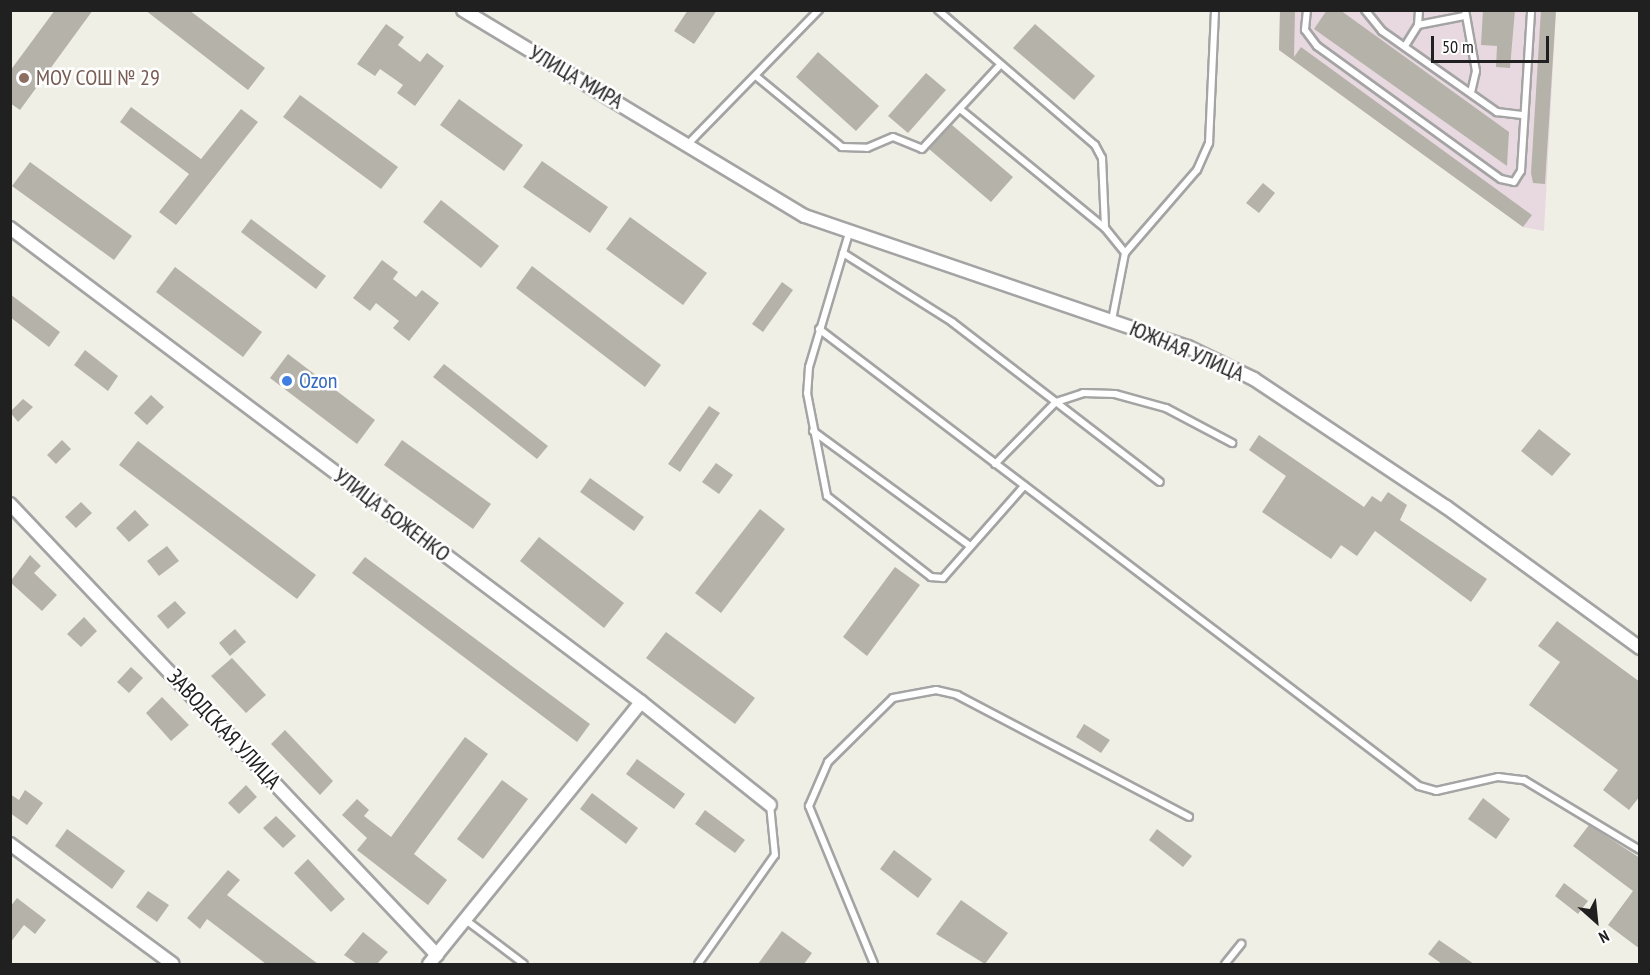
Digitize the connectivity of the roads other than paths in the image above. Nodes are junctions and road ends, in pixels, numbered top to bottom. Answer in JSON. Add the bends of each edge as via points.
{"nodes":[{"id":1,"x":463,"y":10,"type":"edge"},
{"id":2,"x":819,"y":10,"type":"edge"},
{"id":3,"x":938,"y":10,"type":"edge"},
{"id":4,"x":1215,"y":10,"type":"edge"},
{"id":5,"x":1307,"y":10,"type":"edge"},
{"id":6,"x":1365,"y":10,"type":"edge"},
{"id":7,"x":1419,"y":10,"type":"edge"},
{"id":8,"x":1531,"y":10,"type":"edge"},
{"id":9,"x":1465,"y":13,"type":"edge"},
{"id":10,"x":1418,"y":25,"type":"junction"},
{"id":11,"x":1405,"y":45,"type":"junction"},
{"id":12,"x":1000,"y":64,"type":"junction"},
{"id":13,"x":757,"y":77,"type":"junction"},
{"id":14,"x":1471,"y":92,"type":"junction"},
{"id":15,"x":960,"y":109,"type":"junction"},
{"id":16,"x":1522,"y":116,"type":"junction"},
{"id":17,"x":690,"y":142,"type":"junction"},
{"id":18,"x":10,"y":228,"type":"edge"},
{"id":19,"x":1105,"y":228,"type":"junction"},
{"id":20,"x":849,"y":233,"type":"junction"},
{"id":21,"x":843,"y":253,"type":"junction"},
{"id":22,"x":1125,"y":253,"type":"junction"},
{"id":23,"x":1112,"y":320,"type":"junction"},
{"id":24,"x":819,"y":329,"type":"junction"},
{"id":25,"x":1056,"y":402,"type":"junction"},
{"id":26,"x":813,"y":431,"type":"junction"},
{"id":27,"x":1232,"y":443,"type":"dead end"},
{"id":28,"x":995,"y":464,"type":"junction"},
{"id":29,"x":1160,"y":482,"type":"dead end"},
{"id":30,"x":1024,"y":486,"type":"junction"},
{"id":31,"x":10,"y":504,"type":"edge"},
{"id":32,"x":969,"y":545,"type":"junction"},
{"id":33,"x":1640,"y":648,"type":"edge"},
{"id":34,"x":641,"y":702,"type":"junction"},
{"id":35,"x":770,"y":805,"type":"joint"},
{"id":36,"x":1189,"y":817,"type":"dead end"},
{"id":37,"x":10,"y":844,"type":"edge"},
{"id":38,"x":1640,"y":850,"type":"edge"},
{"id":39,"x":467,"y":921,"type":"junction"},
{"id":40,"x":1241,"y":944,"type":"dead end"},
{"id":41,"x":433,"y":960,"type":"edge"},
{"id":42,"x":173,"y":964,"type":"edge"},
{"id":43,"x":524,"y":964,"type":"edge"},
{"id":44,"x":698,"y":964,"type":"edge"},
{"id":45,"x":874,"y":964,"type":"edge"},
{"id":46,"x":1225,"y":964,"type":"edge"}],
"edges":[{"from":1,"to":17,"type":"street","name":"УЛИЦА МИРА"},
{"from":2,"to":13,"type":"lane"},
{"from":3,"to":12,"type":"lane"},
{"from":4,"to":22,"type":"lane","via":[[1209,143],[1197,170]]},
{"from":5,"to":16,"type":"lane","via":[[1305,30],[1317,46],[1501,178],[1514,182],[1521,171]]},
{"from":6,"to":11,"type":"lane"},
{"from":7,"to":10,"type":"lane"},
{"from":8,"to":16,"type":"lane"},
{"from":9,"to":10,"type":"lane"},
{"from":9,"to":14,"type":"lane","via":[[1475,61]]},
{"from":10,"to":11,"type":"lane"},
{"from":11,"to":14,"type":"lane"},
{"from":12,"to":15,"type":"lane"},
{"from":12,"to":19,"type":"lane","via":[[1095,145],[1102,158]]},
{"from":13,"to":15,"type":"lane","via":[[851,151],[893,137],[922,149]]},
{"from":13,"to":17,"type":"lane"},
{"from":14,"to":16,"type":"lane","via":[[1497,112]]},
{"from":15,"to":19,"type":"lane"},
{"from":17,"to":20,"type":"street","name":"ЮЖНАЯ УЛИЦА","via":[[805,216]]},
{"from":18,"to":34,"type":"street","name":"УЛИЦА БОЖЕНКО"},
{"from":19,"to":22,"type":"lane"},
{"from":20,"to":21,"type":"lane"},
{"from":20,"to":23,"type":"street","name":"ЮЖНАЯ УЛИЦА"},
{"from":21,"to":24,"type":"lane"},
{"from":21,"to":25,"type":"lane","via":[[952,322]]},
{"from":22,"to":23,"type":"lane"},
{"from":23,"to":33,"type":"street","name":"ЮЖНАЯ УЛИЦА","via":[[1254,379],[1446,507]]},
{"from":24,"to":26,"type":"lane","via":[[807,393]]},
{"from":24,"to":28,"type":"lane"},
{"from":25,"to":27,"type":"lane","via":[[1083,393],[1115,394],[1166,408]]},
{"from":25,"to":28,"type":"lane"},
{"from":25,"to":29,"type":"lane"},
{"from":26,"to":32,"type":"lane"},
{"from":26,"to":32,"type":"lane","via":[[827,496],[931,578],[943,578]]},
{"from":28,"to":30,"type":"lane"},
{"from":30,"to":32,"type":"lane"},
{"from":30,"to":38,"type":"lane","via":[[1419,786],[1436,791],[1497,777],[1524,780]]},
{"from":31,"to":41,"type":"street","name":"ЗАВОДСКАЯ УЛИЦА"},
{"from":34,"to":35,"type":"street","name":"УЛИЦА БОЖЕНКО"},
{"from":34,"to":39,"type":"street"},
{"from":35,"to":44,"type":"lane","via":[[775,855]]},
{"from":36,"to":45,"type":"lane","via":[[957,695],[936,690],[893,698],[828,762],[809,806]]},
{"from":37,"to":42,"type":"street"},
{"from":39,"to":41,"type":"street"},
{"from":39,"to":43,"type":"lane"},
{"from":40,"to":46,"type":"lane"}]}
